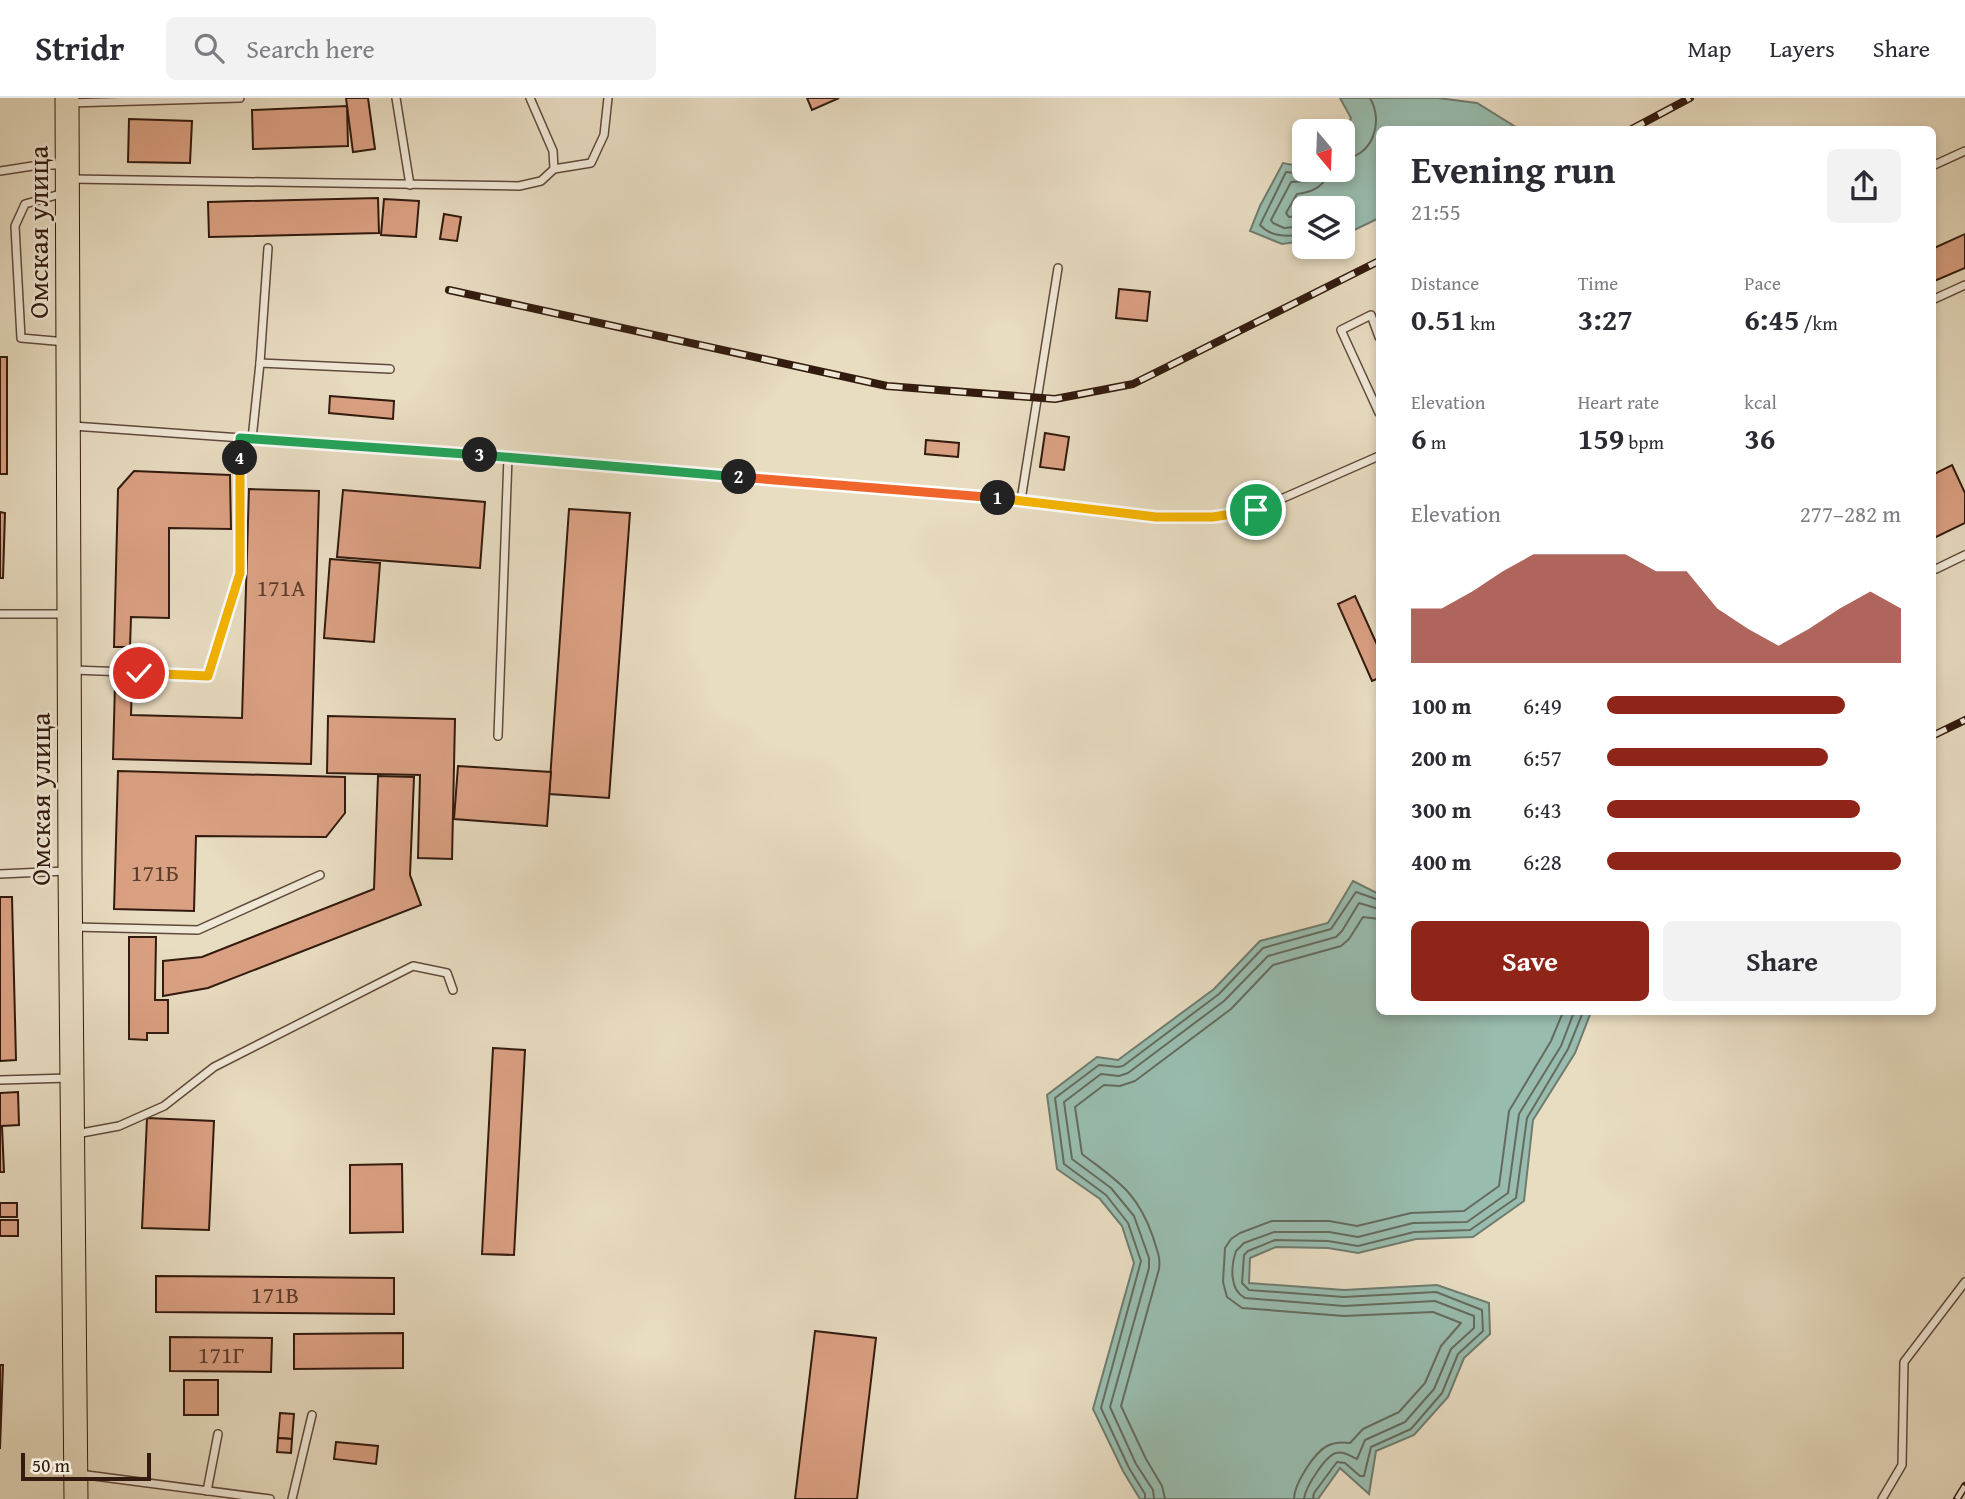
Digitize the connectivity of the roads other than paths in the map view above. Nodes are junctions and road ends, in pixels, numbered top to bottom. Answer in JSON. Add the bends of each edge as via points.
{"nodes":[{"id":1,"x":240,"y":98,"type":"edge"},
{"id":2,"x":396,"y":98,"type":"edge"},
{"id":3,"x":530,"y":98,"type":"edge"},
{"id":4,"x":608,"y":98,"type":"edge"},
{"id":5,"x":67,"y":100,"type":"edge"},
{"id":6,"x":1965,"y":151,"type":"edge"},
{"id":7,"x":1936,"y":164,"type":"edge"},
{"id":8,"x":554,"y":169,"type":"junction"},
{"id":9,"x":0,"y":171,"type":"edge"},
{"id":10,"x":68,"y":178,"type":"junction"},
{"id":11,"x":410,"y":185,"type":"junction"},
{"id":12,"x":268,"y":248,"type":"dead end"},
{"id":13,"x":1058,"y":268,"type":"dead end"},
{"id":14,"x":1965,"y":285,"type":"edge"},
{"id":15,"x":1936,"y":298,"type":"edge"},
{"id":16,"x":1376,"y":329,"type":"edge"},
{"id":17,"x":68,"y":342,"type":"junction"},
{"id":18,"x":260,"y":363,"type":"junction"},
{"id":19,"x":390,"y":369,"type":"dead end"},
{"id":20,"x":1376,"y":406,"type":"edge"},
{"id":21,"x":68,"y":426,"type":"junction"},
{"id":22,"x":240,"y":438,"type":"junction"},
{"id":23,"x":252,"y":439,"type":"junction"},
{"id":24,"x":508,"y":457,"type":"junction"},
{"id":25,"x":1376,"y":457,"type":"edge"},
{"id":26,"x":1021,"y":500,"type":"junction"},
{"id":27,"x":1965,"y":555,"type":"edge"},
{"id":28,"x":1936,"y":569,"type":"dead end"},
{"id":29,"x":0,"y":614,"type":"edge"},
{"id":30,"x":69,"y":614,"type":"junction"},
{"id":31,"x":69,"y":670,"type":"junction"},
{"id":32,"x":498,"y":736,"type":"dead end"},
{"id":33,"x":70,"y":871,"type":"junction"},
{"id":34,"x":0,"y":874,"type":"edge"},
{"id":35,"x":320,"y":875,"type":"dead end"},
{"id":36,"x":70,"y":926,"type":"junction"},
{"id":37,"x":453,"y":990,"type":"dead end"},
{"id":38,"x":72,"y":1077,"type":"junction"},
{"id":39,"x":0,"y":1080,"type":"edge"},
{"id":40,"x":72,"y":1135,"type":"junction"},
{"id":41,"x":1965,"y":1282,"type":"edge"},
{"id":42,"x":312,"y":1415,"type":"dead end"},
{"id":43,"x":218,"y":1434,"type":"dead end"},
{"id":44,"x":75,"y":1474,"type":"junction"},
{"id":45,"x":207,"y":1491,"type":"junction"},
{"id":46,"x":76,"y":1499,"type":"edge"},
{"id":47,"x":270,"y":1499,"type":"edge"},
{"id":48,"x":292,"y":1499,"type":"edge"},
{"id":49,"x":1882,"y":1499,"type":"edge"}],
"edges":[{"from":1,"to":5,"type":"lane"},
{"from":2,"to":11,"type":"lane"},
{"from":3,"to":8,"type":"lane","via":[[553,151]]},
{"from":4,"to":8,"type":"lane","via":[[604,135],[591,163]]},
{"from":5,"to":10,"type":"main road","name":"Омская улица"},
{"from":6,"to":7,"type":"lane"},
{"from":8,"to":11,"type":"lane","via":[[541,181],[519,186]]},
{"from":9,"to":10,"type":"lane","via":[[39,165]]},
{"from":10,"to":11,"type":"lane"},
{"from":10,"to":17,"type":"main road","name":"Омская улица"},
{"from":10,"to":17,"type":"lane","via":[[25,204],[15,226],[21,338]]},
{"from":12,"to":18,"type":"lane"},
{"from":13,"to":26,"type":"lane"},
{"from":14,"to":15,"type":"lane"},
{"from":16,"to":20,"type":"lane","via":[[1371,315],[1341,330]]},
{"from":17,"to":21,"type":"main road","name":"Омская улица"},
{"from":18,"to":19,"type":"lane"},
{"from":18,"to":23,"type":"lane"},
{"from":21,"to":22,"type":"lane"},
{"from":21,"to":30,"type":"main road","name":"Омская улица"},
{"from":22,"to":23,"type":"lane"},
{"from":22,"to":31,"type":"lane","via":[[240,573],[208,676]]},
{"from":23,"to":24,"type":"lane"},
{"from":24,"to":26,"type":"lane"},
{"from":24,"to":32,"type":"lane"},
{"from":25,"to":26,"type":"lane","via":[[1256,510],[1213,517],[1156,517]]},
{"from":27,"to":28,"type":"lane"},
{"from":29,"to":30,"type":"lane"},
{"from":30,"to":31,"type":"main road","name":"Омская улица"},
{"from":31,"to":33,"type":"main road","name":"Омская улица"},
{"from":33,"to":34,"type":"lane"},
{"from":33,"to":36,"type":"main road","name":"Омская улица"},
{"from":35,"to":36,"type":"lane","via":[[198,930]]},
{"from":36,"to":38,"type":"main road","name":"Омская улица"},
{"from":37,"to":40,"type":"lane","via":[[447,973],[413,966],[214,1067],[164,1106],[120,1126]]},
{"from":38,"to":39,"type":"lane"},
{"from":38,"to":40,"type":"main road","name":"Омская улица"},
{"from":40,"to":44,"type":"main road","name":"Омская улица"},
{"from":41,"to":49,"type":"lane","via":[[1904,1362],[1902,1465]]},
{"from":42,"to":48,"type":"lane"},
{"from":43,"to":45,"type":"lane"},
{"from":44,"to":45,"type":"lane"},
{"from":44,"to":46,"type":"main road","name":"Омская улица"},
{"from":45,"to":47,"type":"lane"}]}
